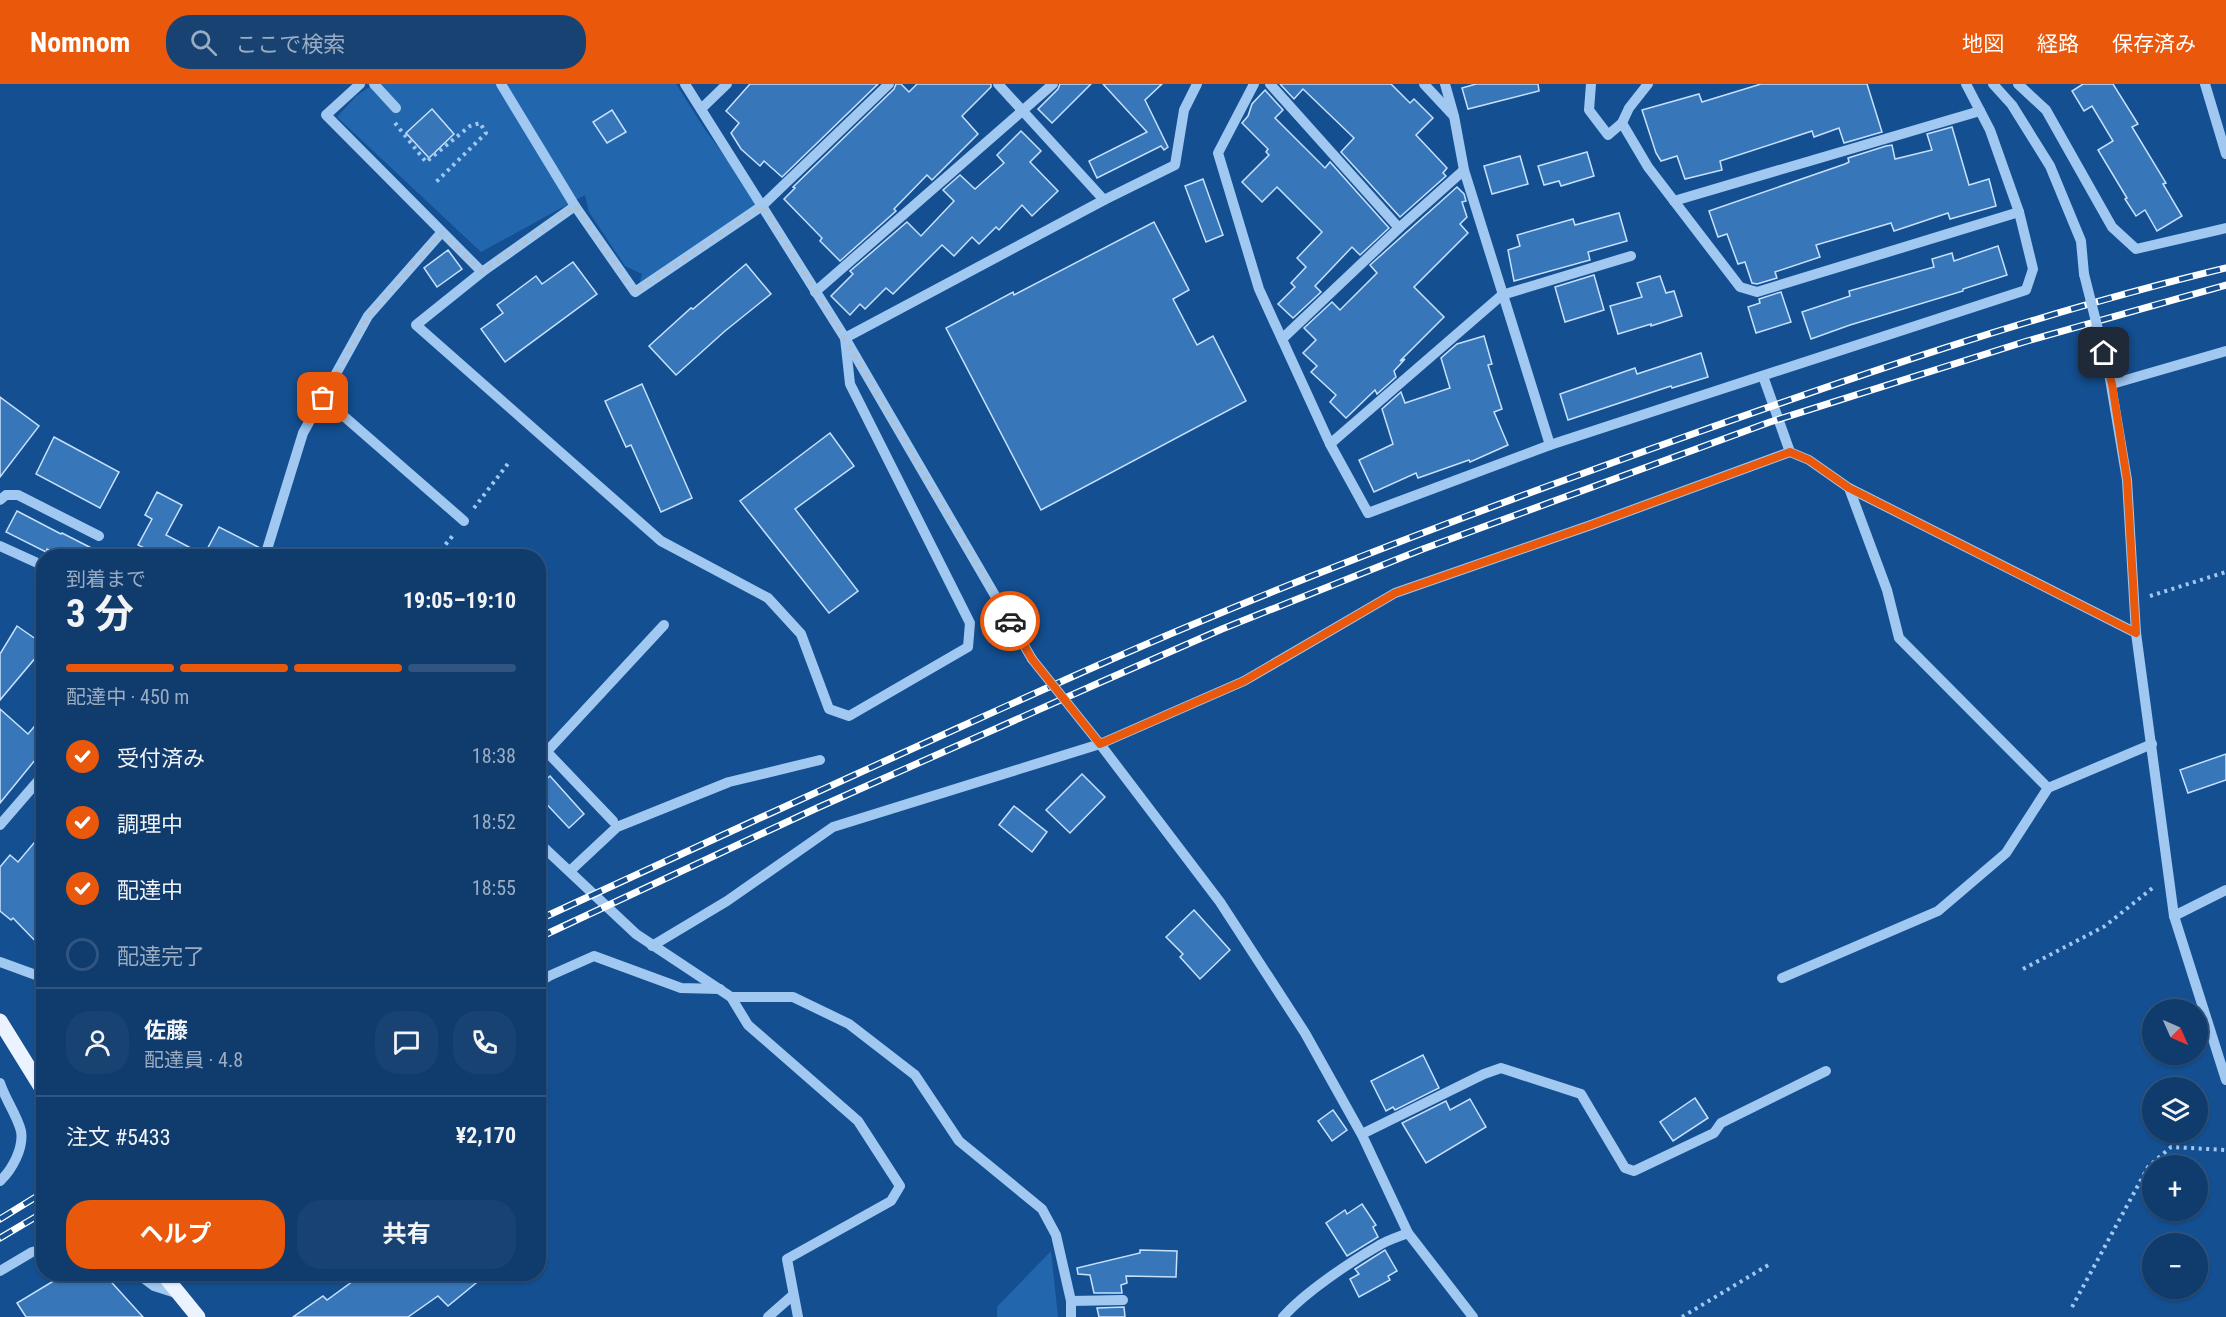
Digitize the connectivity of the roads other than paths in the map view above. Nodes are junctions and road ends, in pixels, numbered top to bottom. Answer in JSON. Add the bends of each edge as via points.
{"nodes":[{"id":1,"x":360,"y":84,"type":"edge"},
{"id":2,"x":374,"y":84,"type":"edge"},
{"id":3,"x":501,"y":84,"type":"edge"},
{"id":4,"x":685,"y":84,"type":"edge"},
{"id":5,"x":728,"y":84,"type":"edge"},
{"id":6,"x":889,"y":84,"type":"edge"},
{"id":7,"x":998,"y":84,"type":"edge"},
{"id":8,"x":1053,"y":84,"type":"edge"},
{"id":9,"x":1197,"y":84,"type":"edge"},
{"id":10,"x":1254,"y":84,"type":"edge"},
{"id":11,"x":1270,"y":84,"type":"edge"},
{"id":12,"x":1424,"y":84,"type":"edge"},
{"id":13,"x":1445,"y":84,"type":"edge"},
{"id":14,"x":1591,"y":84,"type":"edge"},
{"id":15,"x":1658,"y":84,"type":"edge"},
{"id":16,"x":1966,"y":84,"type":"edge"},
{"id":17,"x":1993,"y":84,"type":"edge"},
{"id":18,"x":2018,"y":84,"type":"edge"},
{"id":19,"x":2205,"y":84,"type":"edge"},
{"id":20,"x":1647,"y":86,"type":"edge"},
{"id":21,"x":396,"y":108,"type":"road end"},
{"id":22,"x":701,"y":109,"type":"junction"},
{"id":23,"x":1023,"y":111,"type":"junction"},
{"id":24,"x":1980,"y":111,"type":"junction"},
{"id":25,"x":1454,"y":116,"type":"junction"},
{"id":26,"x":1622,"y":123,"type":"junction"},
{"id":27,"x":2226,"y":154,"type":"edge"},
{"id":28,"x":1464,"y":170,"type":"junction"},
{"id":29,"x":1104,"y":200,"type":"junction"},
{"id":30,"x":1674,"y":201,"type":"junction"},
{"id":31,"x":575,"y":206,"type":"junction"},
{"id":32,"x":762,"y":206,"type":"junction"},
{"id":33,"x":2019,"y":212,"type":"junction"},
{"id":34,"x":1399,"y":228,"type":"junction"},
{"id":35,"x":2226,"y":228,"type":"edge"},
{"id":36,"x":441,"y":233,"type":"junction"},
{"id":37,"x":1631,"y":256,"type":"dead end"},
{"id":38,"x":482,"y":272,"type":"junction"},
{"id":39,"x":815,"y":292,"type":"junction"},
{"id":40,"x":1502,"y":295,"type":"junction"},
{"id":41,"x":844,"y":338,"type":"junction"},
{"id":42,"x":1282,"y":339,"type":"junction"},
{"id":43,"x":2226,"y":351,"type":"edge"},
{"id":44,"x":1763,"y":376,"type":"junction"},
{"id":45,"x":2112,"y":384,"type":"junction"},
{"id":46,"x":323,"y":398,"type":"junction"},
{"id":47,"x":1330,"y":444,"type":"junction"},
{"id":48,"x":1550,"y":445,"type":"junction"},
{"id":49,"x":1790,"y":452,"type":"junction"},
{"id":50,"x":1849,"y":488,"type":"junction"},
{"id":51,"x":0,"y":500,"type":"edge"},
{"id":52,"x":464,"y":521,"type":"dead end"},
{"id":53,"x":99,"y":536,"type":"dead end"},
{"id":54,"x":0,"y":546,"type":"edge"},
{"id":55,"x":267,"y":549,"type":"edge"},
{"id":56,"x":36,"y":562,"type":"edge"},
{"id":57,"x":664,"y":625,"type":"dead end"},
{"id":58,"x":2136,"y":633,"type":"junction"},
{"id":59,"x":1100,"y":744,"type":"junction"},
{"id":60,"x":2152,"y":744,"type":"junction"},
{"id":61,"x":547,"y":752,"type":"joint"},
{"id":62,"x":819,"y":760,"type":"dead end"},
{"id":63,"x":36,"y":783,"type":"edge"},
{"id":64,"x":2048,"y":788,"type":"junction"},
{"id":65,"x":612,"y":821,"type":"dead end"},
{"id":66,"x":0,"y":825,"type":"edge"},
{"id":67,"x":546,"y":849,"type":"edge"},
{"id":68,"x":570,"y":871,"type":"junction"},
{"id":69,"x":2226,"y":890,"type":"edge"},
{"id":70,"x":2174,"y":916,"type":"junction"},
{"id":71,"x":652,"y":946,"type":"junction"},
{"id":72,"x":0,"y":962,"type":"edge"},
{"id":73,"x":36,"y":975,"type":"edge"},
{"id":74,"x":1782,"y":978,"type":"dead end"},
{"id":75,"x":546,"y":979,"type":"edge"},
{"id":76,"x":720,"y":989,"type":"junction"},
{"id":77,"x":731,"y":997,"type":"junction"},
{"id":78,"x":0,"y":1022,"type":"edge"},
{"id":79,"x":1826,"y":1071,"type":"dead end"},
{"id":80,"x":36,"y":1079,"type":"edge"},
{"id":81,"x":2226,"y":1080,"type":"edge"},
{"id":82,"x":0,"y":1083,"type":"edge"},
{"id":83,"x":1362,"y":1134,"type":"junction"},
{"id":84,"x":0,"y":1181,"type":"edge"},
{"id":85,"x":1408,"y":1233,"type":"junction"},
{"id":86,"x":36,"y":1251,"type":"edge"},
{"id":87,"x":0,"y":1271,"type":"edge"},
{"id":88,"x":147,"y":1281,"type":"edge"},
{"id":89,"x":169,"y":1281,"type":"edge"},
{"id":90,"x":179,"y":1294,"type":"junction"},
{"id":91,"x":793,"y":1295,"type":"junction"},
{"id":92,"x":1122,"y":1300,"type":"dead end"},
{"id":93,"x":1071,"y":1301,"type":"junction"},
{"id":94,"x":198,"y":1317,"type":"edge"},
{"id":95,"x":768,"y":1317,"type":"edge"},
{"id":96,"x":798,"y":1317,"type":"edge"},
{"id":97,"x":1071,"y":1317,"type":"edge"},
{"id":98,"x":1283,"y":1317,"type":"edge"},
{"id":99,"x":1473,"y":1317,"type":"edge"}],
"edges":[{"from":1,"to":36,"type":"street","via":[[326,116]]},
{"from":2,"to":21,"type":"street"},
{"from":3,"to":31,"type":"street"},
{"from":4,"to":22,"type":"street"},
{"from":5,"to":22,"type":"street"},
{"from":6,"to":32,"type":"street"},
{"from":7,"to":23,"type":"street"},
{"from":8,"to":23,"type":"street"},
{"from":9,"to":29,"type":"street","via":[[1184,110],[1175,165]]},
{"from":10,"to":42,"type":"street","via":[[1218,153],[1259,289]]},
{"from":11,"to":34,"type":"street"},
{"from":12,"to":25,"type":"street"},
{"from":13,"to":25,"type":"street"},
{"from":14,"to":26,"type":"street","via":[[1589,110],[1608,135]]},
{"from":15,"to":20,"type":"street"},
{"from":16,"to":24,"type":"street"},
{"from":17,"to":45,"type":"street","bridge":true,"via":[[2012,105],[2050,166],[2081,241],[2084,274]]},
{"from":18,"to":35,"type":"street","via":[[2046,110],[2112,227],[2136,249]]},
{"from":19,"to":27,"type":"street"},
{"from":20,"to":26,"type":"street"},
{"from":22,"to":32,"type":"street"},
{"from":23,"to":29,"type":"street"},
{"from":23,"to":39,"type":"street"},
{"from":24,"to":30,"type":"street"},
{"from":24,"to":33,"type":"street"},
{"from":25,"to":28,"type":"street"},
{"from":26,"to":30,"type":"street"},
{"from":28,"to":34,"type":"street"},
{"from":28,"to":40,"type":"street"},
{"from":29,"to":41,"type":"street"},
{"from":30,"to":33,"type":"street","via":[[1740,287],[1756,292]]},
{"from":31,"to":32,"type":"street","via":[[634,292]]},
{"from":31,"to":38,"type":"street"},
{"from":32,"to":39,"type":"street"},
{"from":33,"to":44,"type":"street","via":[[2033,269],[2026,290]]},
{"from":34,"to":42,"type":"street"},
{"from":36,"to":38,"type":"street"},
{"from":36,"to":46,"type":"street","via":[[368,316]]},
{"from":37,"to":40,"type":"street"},
{"from":38,"to":41,"type":"street","via":[[416,325],[661,541],[768,598],[801,634],[829,709],[849,716],[968,647],[970,623],[850,384]]},
{"from":39,"to":41,"type":"street"},
{"from":40,"to":47,"type":"street"},
{"from":40,"to":48,"type":"street"},
{"from":41,"to":59,"type":"street","bridge":true,"via":[[1032,659]]},
{"from":42,"to":47,"type":"street"},
{"from":43,"to":45,"type":"street"},
{"from":44,"to":48,"type":"street"},
{"from":44,"to":49,"type":"street"},
{"from":45,"to":58,"type":"street","via":[[2127,480]]},
{"from":46,"to":52,"type":"street"},
{"from":46,"to":55,"type":"street","via":[[303,433]]},
{"from":47,"to":48,"type":"street","via":[[1368,513]]},
{"from":49,"to":50,"type":"street","via":[[1809,460]]},
{"from":49,"to":59,"type":"street","via":[[1395,593],[1244,681]]},
{"from":50,"to":58,"type":"street"},
{"from":50,"to":64,"type":"street","via":[[1887,590],[1899,638]]},
{"from":51,"to":53,"type":"street","via":[[6,495],[18,495]]},
{"from":54,"to":56,"type":"street"},
{"from":57,"to":61,"type":"street"},
{"from":58,"to":60,"type":"street"},
{"from":59,"to":71,"type":"street","via":[[833,827],[728,901]]},
{"from":59,"to":83,"type":"street","via":[[1220,902],[1305,1033]]},
{"from":60,"to":64,"type":"street"},
{"from":60,"to":70,"type":"street"},
{"from":61,"to":65,"type":"street"},
{"from":62,"to":68,"type":"street","via":[[729,782],[617,827]]},
{"from":63,"to":66,"type":"street"},
{"from":64,"to":74,"type":"street","via":[[2006,853],[1938,911]]},
{"from":67,"to":68,"type":"street"},
{"from":68,"to":71,"type":"street"},
{"from":69,"to":70,"type":"street"},
{"from":70,"to":81,"type":"street"},
{"from":71,"to":76,"type":"street"},
{"from":72,"to":73,"type":"street"},
{"from":75,"to":76,"type":"street","via":[[594,956],[681,988]]},
{"from":76,"to":77,"type":"street"},
{"from":77,"to":91,"type":"street","via":[[748,1025],[858,1121],[900,1186],[891,1201],[787,1259]]},
{"from":77,"to":93,"type":"street","via":[[794,997],[849,1024],[915,1075],[959,1141],[1042,1209],[1056,1235]]},
{"from":78,"to":80,"type":"main road"},
{"from":79,"to":83,"type":"street","via":[[1721,1123],[1714,1134],[1634,1171],[1625,1168],[1581,1094],[1501,1068]]},
{"from":82,"to":84,"type":"street","via":[[21,1132],[18,1155]]},
{"from":83,"to":85,"type":"street"},
{"from":85,"to":98,"type":"street","via":[[1379,1244]]},
{"from":85,"to":99,"type":"street"},
{"from":86,"to":87,"type":"street"},
{"from":88,"to":90,"type":"street"},
{"from":89,"to":90,"type":"main road"},
{"from":90,"to":94,"type":"main road"},
{"from":91,"to":95,"type":"street"},
{"from":91,"to":96,"type":"street"},
{"from":92,"to":93,"type":"street"},
{"from":93,"to":97,"type":"street"}]}
